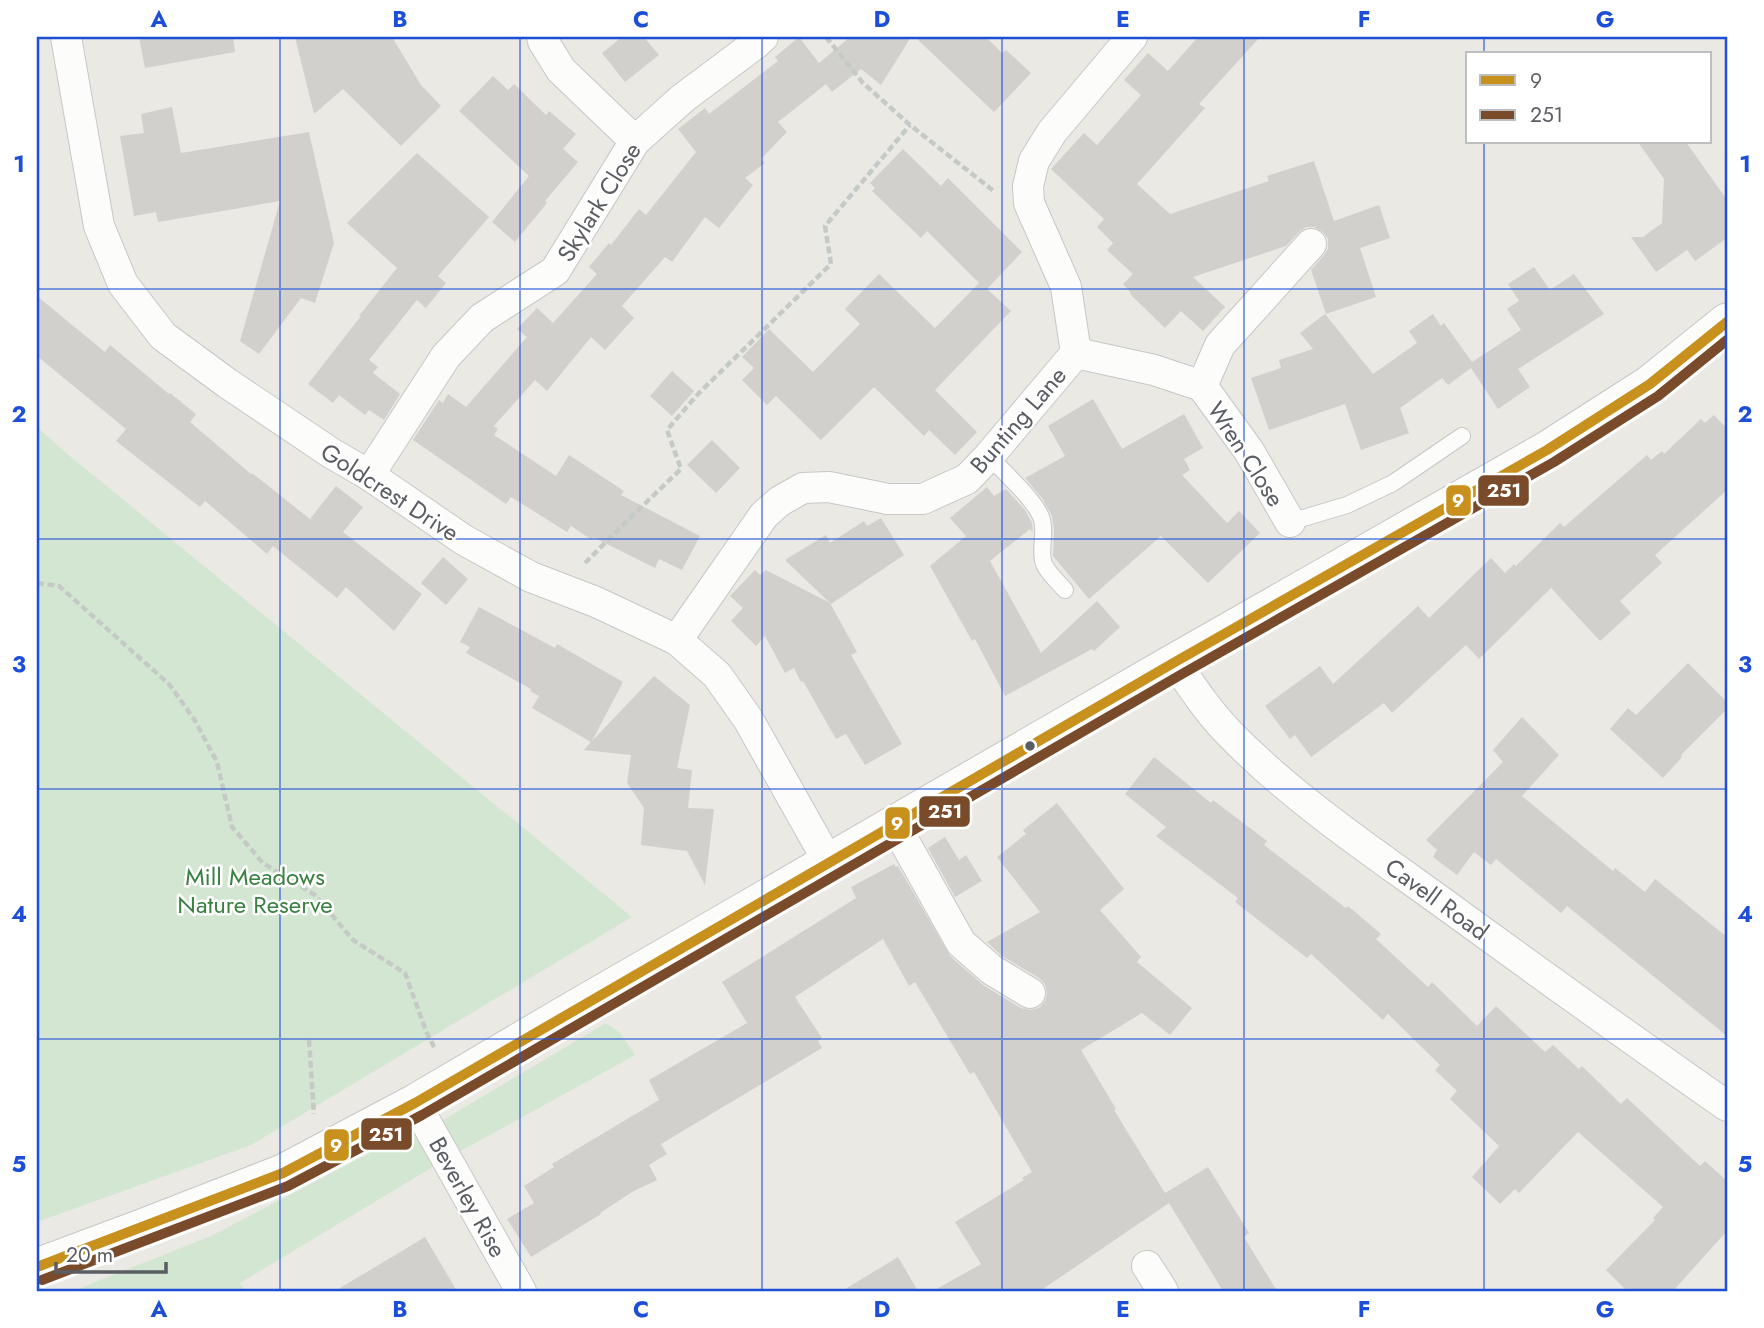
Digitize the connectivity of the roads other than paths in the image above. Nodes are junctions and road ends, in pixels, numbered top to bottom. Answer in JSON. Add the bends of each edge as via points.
{"nodes":[{"id":1,"x":66,"y":37,"type":"edge"},
{"id":2,"x":542,"y":37,"type":"edge"},
{"id":3,"x":763,"y":37,"type":"edge"},
{"id":4,"x":1132,"y":37,"type":"edge"},
{"id":5,"x":635,"y":141,"type":"junction"},
{"id":6,"x":1311,"y":244,"type":"dead end"},
{"id":7,"x":1727,"y":322,"type":"edge"},
{"id":8,"x":1076,"y":353,"type":"junction"},
{"id":9,"x":1202,"y":386,"type":"junction"},
{"id":10,"x":1462,"y":436,"type":"dead end"},
{"id":11,"x":989,"y":456,"type":"junction"},
{"id":12,"x":369,"y":475,"type":"junction"},
{"id":13,"x":1290,"y":522,"type":"joint"},
{"id":14,"x":1065,"y":590,"type":"dead end"},
{"id":15,"x":677,"y":640,"type":"junction"},
{"id":16,"x":1175,"y":662,"type":"junction"},
{"id":17,"x":895,"y":825,"type":"junction"},
{"id":18,"x":829,"y":863,"type":"junction"},
{"id":19,"x":1030,"y":993,"type":"dead end"},
{"id":20,"x":415,"y":1103,"type":"junction"},
{"id":21,"x":1727,"y":1106,"type":"edge"},
{"id":22,"x":1147,"y":1266,"type":"dead end"},
{"id":23,"x":37,"y":1267,"type":"edge"},
{"id":24,"x":521,"y":1291,"type":"edge"},
{"id":25,"x":1163,"y":1291,"type":"edge"}],
"edges":[{"from":1,"to":12,"type":"street","name":"Goldcrest Drive","via":[[99,226],[123,284],[163,336]]},
{"from":2,"to":5,"type":"street","via":[[561,70]]},
{"from":3,"to":5,"type":"street","name":"Skylark Close"},
{"from":4,"to":8,"type":"street","name":"Bunting Lane","via":[[1052,132],[1034,161],[1028,186],[1029,203],[1066,287]]},
{"from":5,"to":12,"type":"street","name":"Skylark Close","via":[[555,271],[482,318],[446,356]]},
{"from":6,"to":9,"type":"street","name":"Wren Close","via":[[1220,345]]},
{"from":7,"to":16,"type":"street","via":[[1650,384],[1547,450]]},
{"from":8,"to":9,"type":"street","name":"Wren Close"},
{"from":8,"to":11,"type":"street","name":"Bunting Lane"},
{"from":9,"to":13,"type":"street","name":"Wren Close","via":[[1249,451]]},
{"from":10,"to":13,"type":"lane","via":[[1393,483],[1347,505]]},
{"from":11,"to":14,"type":"lane","via":[[1042,519],[1044,565]]},
{"from":11,"to":15,"type":"street","name":"Bunting Lane","via":[[967,479],[923,499],[888,499],[829,487],[803,488],[780,501],[764,515]]},
{"from":12,"to":15,"type":"street","name":"Goldcrest Drive","via":[[464,540],[531,577]]},
{"from":15,"to":18,"type":"street","name":"Goldcrest Drive","via":[[717,676],[748,719]]},
{"from":16,"to":17,"type":"street"},
{"from":16,"to":21,"type":"street","name":"Cavell Road","via":[[1228,733],[1271,775]]},
{"from":17,"to":18,"type":"street"},
{"from":17,"to":19,"type":"street","via":[[961,943],[992,970]]},
{"from":18,"to":20,"type":"street"},
{"from":20,"to":23,"type":"street","via":[[283,1173]]},
{"from":20,"to":24,"type":"street","name":"Beverley Rise"},
{"from":22,"to":25,"type":"street"}]}
